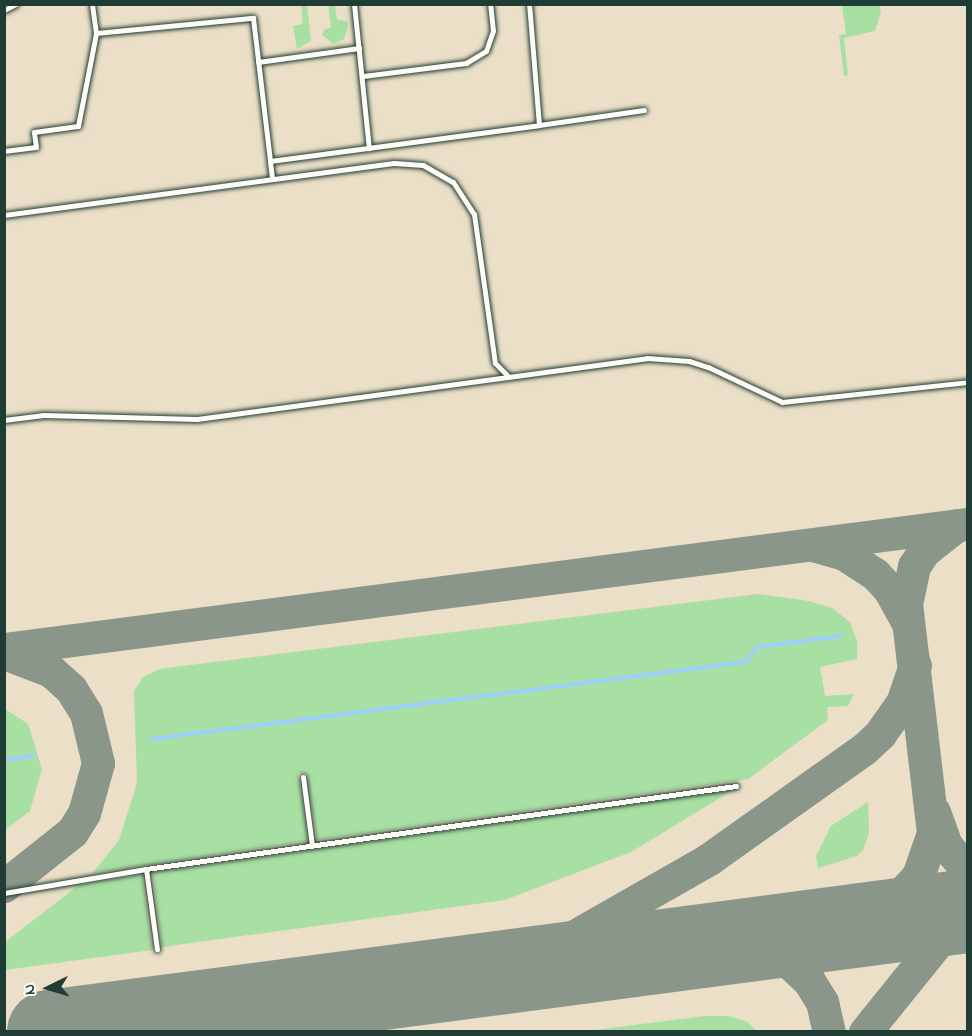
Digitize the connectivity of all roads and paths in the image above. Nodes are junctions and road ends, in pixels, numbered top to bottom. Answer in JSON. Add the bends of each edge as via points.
{"nodes":[{"id":1,"x":16,"y":4,"type":"edge"},
{"id":2,"x":92,"y":4,"type":"edge"},
{"id":3,"x":354,"y":4,"type":"edge"},
{"id":4,"x":490,"y":4,"type":"edge"},
{"id":5,"x":529,"y":4,"type":"edge"},
{"id":6,"x":4,"y":10,"type":"edge"},
{"id":7,"x":96,"y":33,"type":"junction"},
{"id":8,"x":359,"y":48,"type":"junction"},
{"id":9,"x":258,"y":62,"type":"junction"},
{"id":10,"x":363,"y":76,"type":"junction"},
{"id":11,"x":644,"y":110,"type":"dead end"},
{"id":12,"x":539,"y":125,"type":"junction"},
{"id":13,"x":369,"y":148,"type":"junction"},
{"id":14,"x":4,"y":151,"type":"edge"},
{"id":15,"x":270,"y":161,"type":"junction"},
{"id":16,"x":272,"y":178,"type":"junction"},
{"id":17,"x":4,"y":215,"type":"edge"},
{"id":18,"x":511,"y":377,"type":"junction"},
{"id":19,"x":968,"y":382,"type":"edge"},
{"id":20,"x":4,"y":420,"type":"edge"},
{"id":21,"x":303,"y":777,"type":"dead end"},
{"id":22,"x":736,"y":786,"type":"dead end"},
{"id":23,"x":312,"y":845,"type":"junction"},
{"id":24,"x":146,"y":869,"type":"junction"},
{"id":25,"x":4,"y":893,"type":"edge"},
{"id":26,"x":157,"y":949,"type":"dead end"}],
"edges":[{"from":1,"to":6,"type":"lane"},
{"from":2,"to":7,"type":"lane"},
{"from":3,"to":8,"type":"lane"},
{"from":4,"to":10,"type":"lane","via":[[493,31],[486,51],[466,63]]},
{"from":5,"to":12,"type":"lane"},
{"from":7,"to":9,"type":"lane","via":[[252,18]]},
{"from":7,"to":14,"type":"lane","via":[[78,126],[34,132],[36,147]]},
{"from":8,"to":9,"type":"lane"},
{"from":8,"to":10,"type":"lane"},
{"from":9,"to":15,"type":"lane"},
{"from":10,"to":13,"type":"lane"},
{"from":11,"to":12,"type":"lane"},
{"from":12,"to":13,"type":"lane"},
{"from":13,"to":15,"type":"lane"},
{"from":15,"to":16,"type":"lane"},
{"from":16,"to":17,"type":"lane"},
{"from":16,"to":18,"type":"lane","via":[[394,163],[423,165],[453,182],[474,214],[495,363],[502,374]]},
{"from":18,"to":19,"type":"lane","via":[[668,358],[708,367],[766,398],[800,403]]},
{"from":18,"to":20,"type":"lane","via":[[197,419],[44,415]]},
{"from":21,"to":23,"type":"lane"},
{"from":22,"to":23,"type":"lane"},
{"from":23,"to":24,"type":"lane"},
{"from":24,"to":25,"type":"lane"},
{"from":24,"to":26,"type":"lane"}]}
